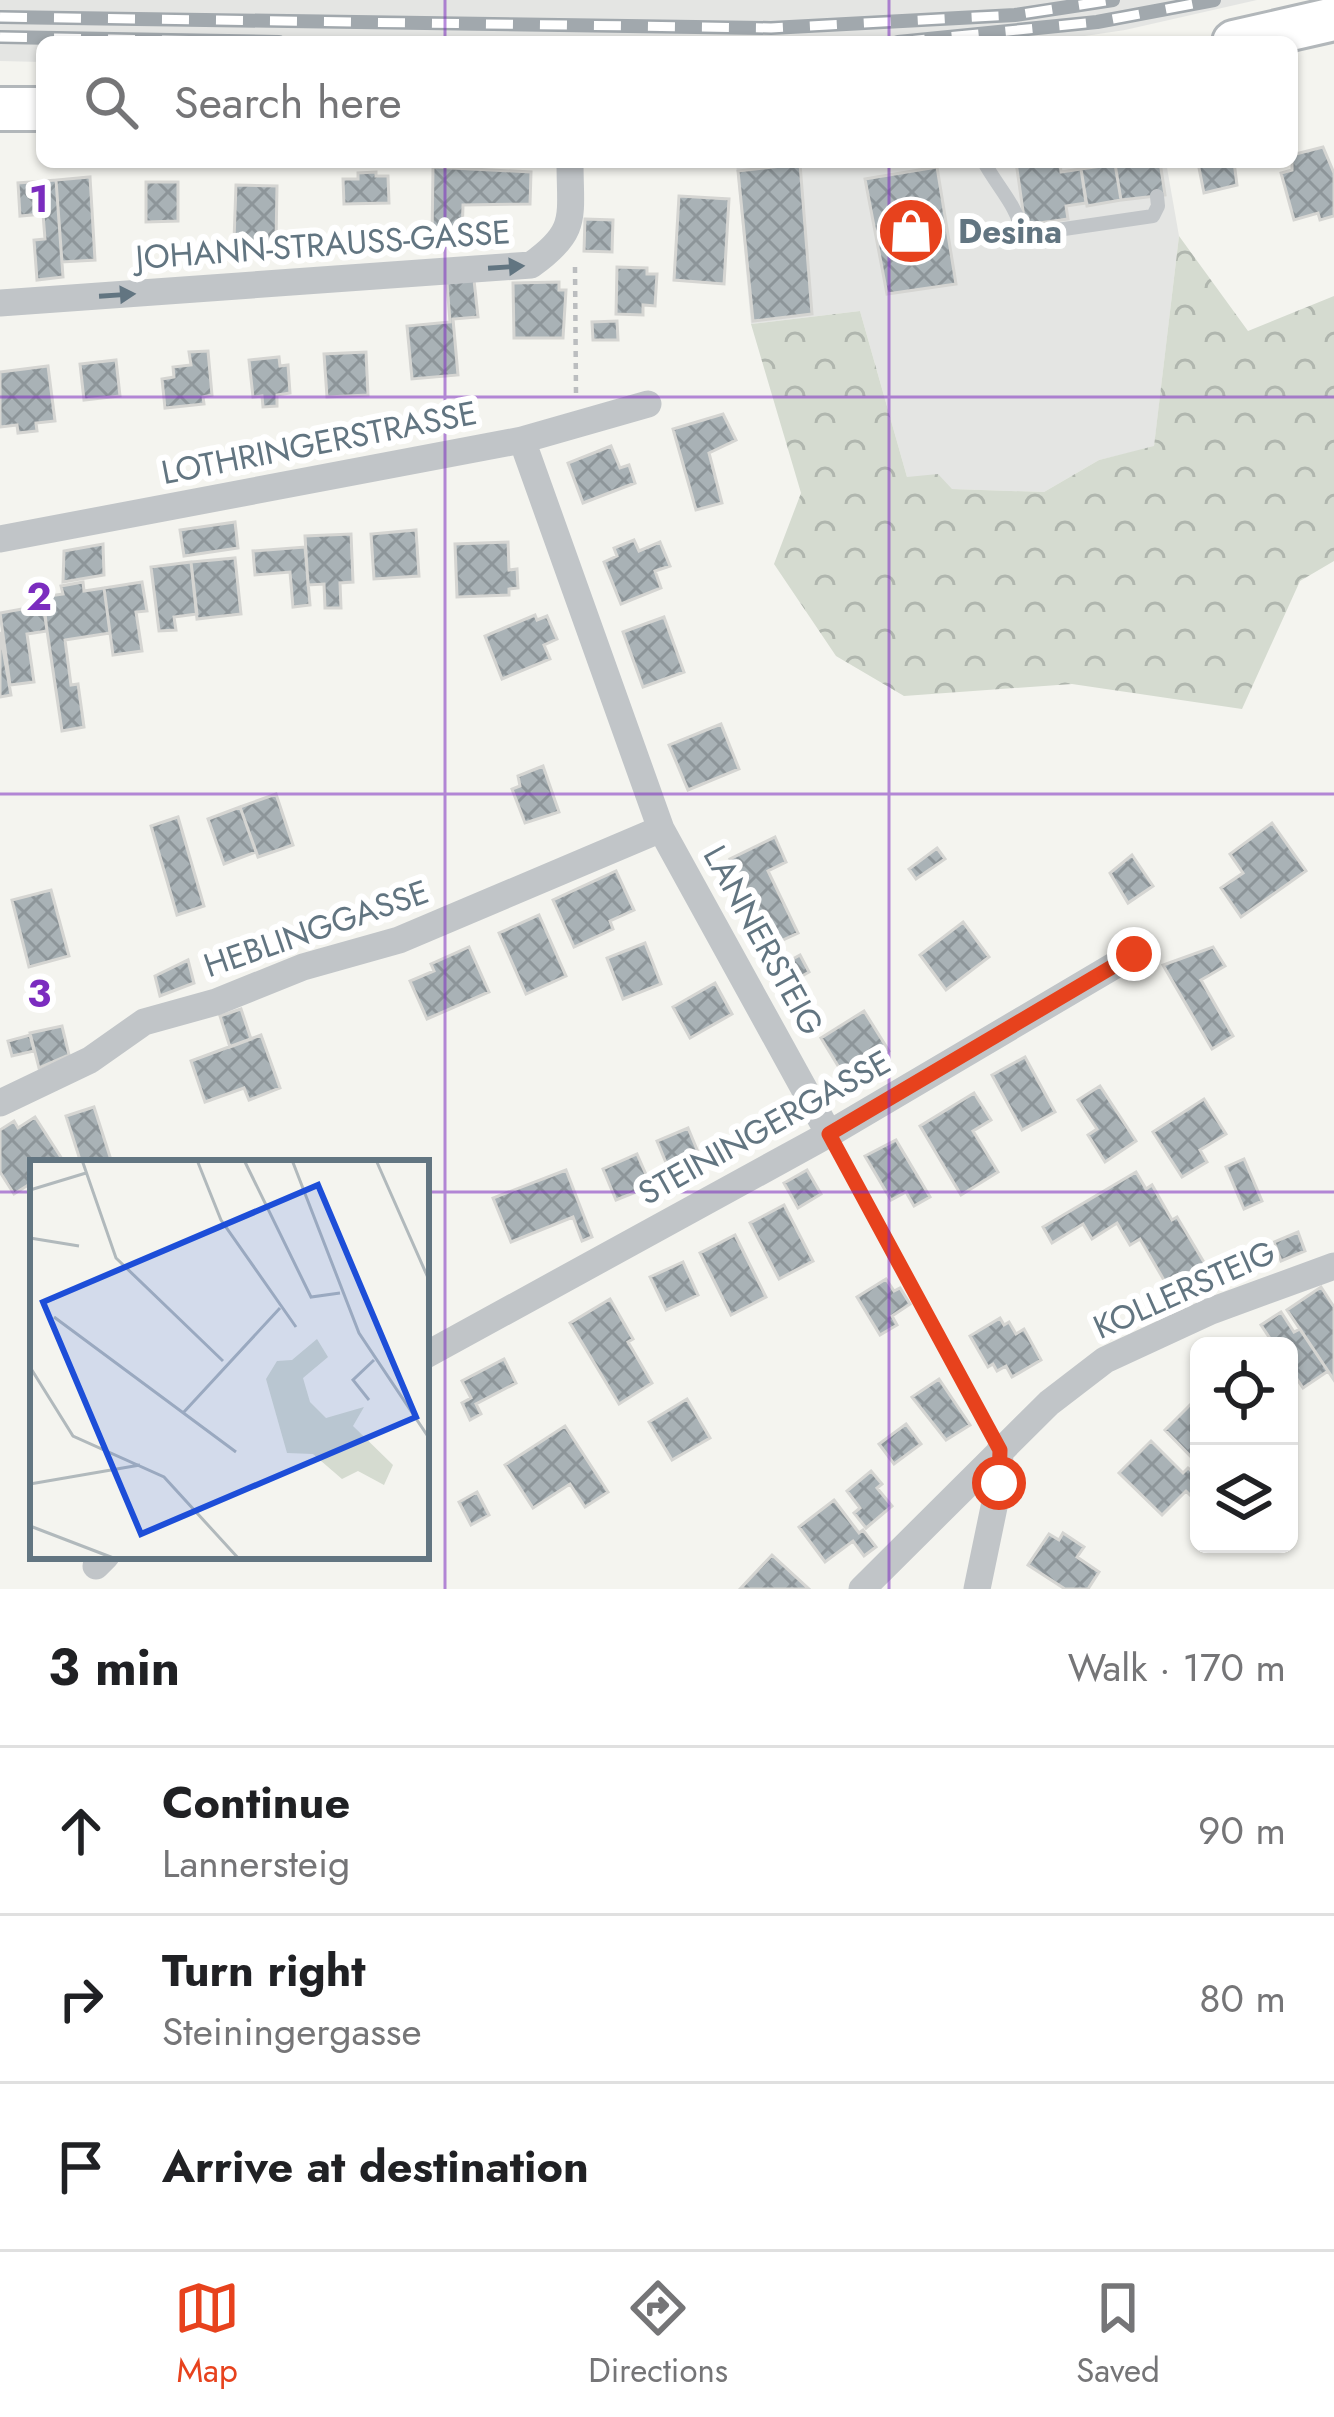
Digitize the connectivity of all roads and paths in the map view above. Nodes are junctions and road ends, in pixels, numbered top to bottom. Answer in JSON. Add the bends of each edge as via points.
{"nodes":[{"id":1,"x":1334,"y":19,"type":"edge"},
{"id":2,"x":1260,"y":36,"type":"edge"},
{"id":3,"x":570,"y":168,"type":"edge"},
{"id":4,"x":988,"y":168,"type":"edge"},
{"id":5,"x":1157,"y":196,"type":"dead end"},
{"id":6,"x":575,"y":283,"type":"dead end"},
{"id":7,"x":0,"y":303,"type":"edge"},
{"id":8,"x":648,"y":404,"type":"dead end"},
{"id":9,"x":576,"y":424,"type":"junction"},
{"id":10,"x":523,"y":440,"type":"junction"},
{"id":11,"x":0,"y":538,"type":"edge"},
{"id":12,"x":661,"y":829,"type":"junction"},
{"id":13,"x":1134,"y":954,"type":"dead end"},
{"id":14,"x":0,"y":1103,"type":"edge"},
{"id":15,"x":829,"y":1134,"type":"junction"},
{"id":16,"x":1334,"y":1266,"type":"edge"},
{"id":17,"x":429,"y":1353,"type":"edge"},
{"id":18,"x":1000,"y":1450,"type":"junction"},
{"id":19,"x":862,"y":1589,"type":"edge"},
{"id":20,"x":976,"y":1589,"type":"edge"}],
"edges":[{"from":1,"to":2,"type":"main road"},
{"from":7,"to":3,"type":"street","name":"JOHANN-STRAUSS-GASSE","one_way":true,"via":[[531,266],[560,245],[570,225]]},
{"from":4,"to":5,"type":"lane","via":[[1023,235],[1153,216]]},
{"from":6,"to":9,"type":"path"},
{"from":8,"to":9,"type":"street","name":"LOTHRINGERSTRASSE"},
{"from":9,"to":10,"type":"street","name":"LOTHRINGERSTRASSE"},
{"from":10,"to":11,"type":"street","name":"LOTHRINGERSTRASSE"},
{"from":10,"to":12,"type":"street","name":"LANNERSTEIG"},
{"from":12,"to":14,"type":"street","name":"HEBLINGGASSE","via":[[399,940],[144,1022],[90,1060]]},
{"from":12,"to":15,"type":"street","name":"LANNERSTEIG"},
{"from":13,"to":15,"type":"street","name":"STEININGERGASSE"},
{"from":15,"to":17,"type":"street","name":"STEININGERGASSE"},
{"from":15,"to":18,"type":"path"},
{"from":16,"to":18,"type":"street","name":"KOLLERSTEIG","via":[[1106,1360]]},
{"from":18,"to":19,"type":"street","name":"KOLLERSTEIG"},
{"from":18,"to":20,"type":"street"}]}
